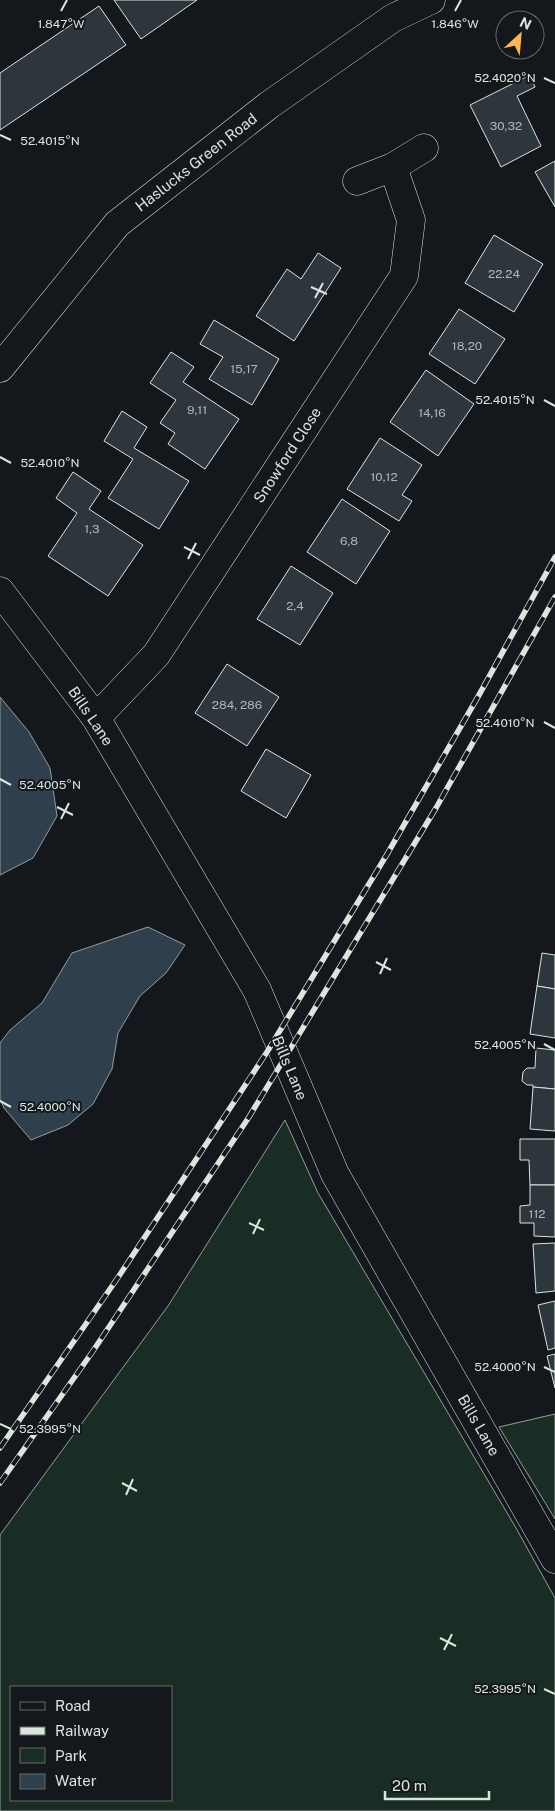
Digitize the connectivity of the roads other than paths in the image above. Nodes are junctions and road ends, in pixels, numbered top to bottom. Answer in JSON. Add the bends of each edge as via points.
{"nodes":[{"id":1,"x":431,"y":0,"type":"edge"},
{"id":2,"x":424,"y":148,"type":"dead end"},
{"id":3,"x":392,"y":167,"type":"junction"},
{"id":4,"x":357,"y":181,"type":"dead end"},
{"id":5,"x":0,"y":368,"type":"edge"},
{"id":6,"x":0,"y":592,"type":"edge"},
{"id":7,"x":96,"y":718,"type":"junction"},
{"id":8,"x":555,"y":1559,"type":"edge"}],
"edges":[{"from":1,"to":5,"type":"street","name":"Haslucks Green Road","via":[[393,18],[269,105],[117,224]]},
{"from":2,"to":3,"type":"street"},
{"from":3,"to":4,"type":"street"},
{"from":3,"to":7,"type":"street","name":"Snowford Close","via":[[411,220],[404,276],[156,654]]},
{"from":6,"to":7,"type":"street","name":"Bills Lane"},
{"from":7,"to":8,"type":"street","name":"Bills Lane","via":[[257,990],[335,1174]]}]}
